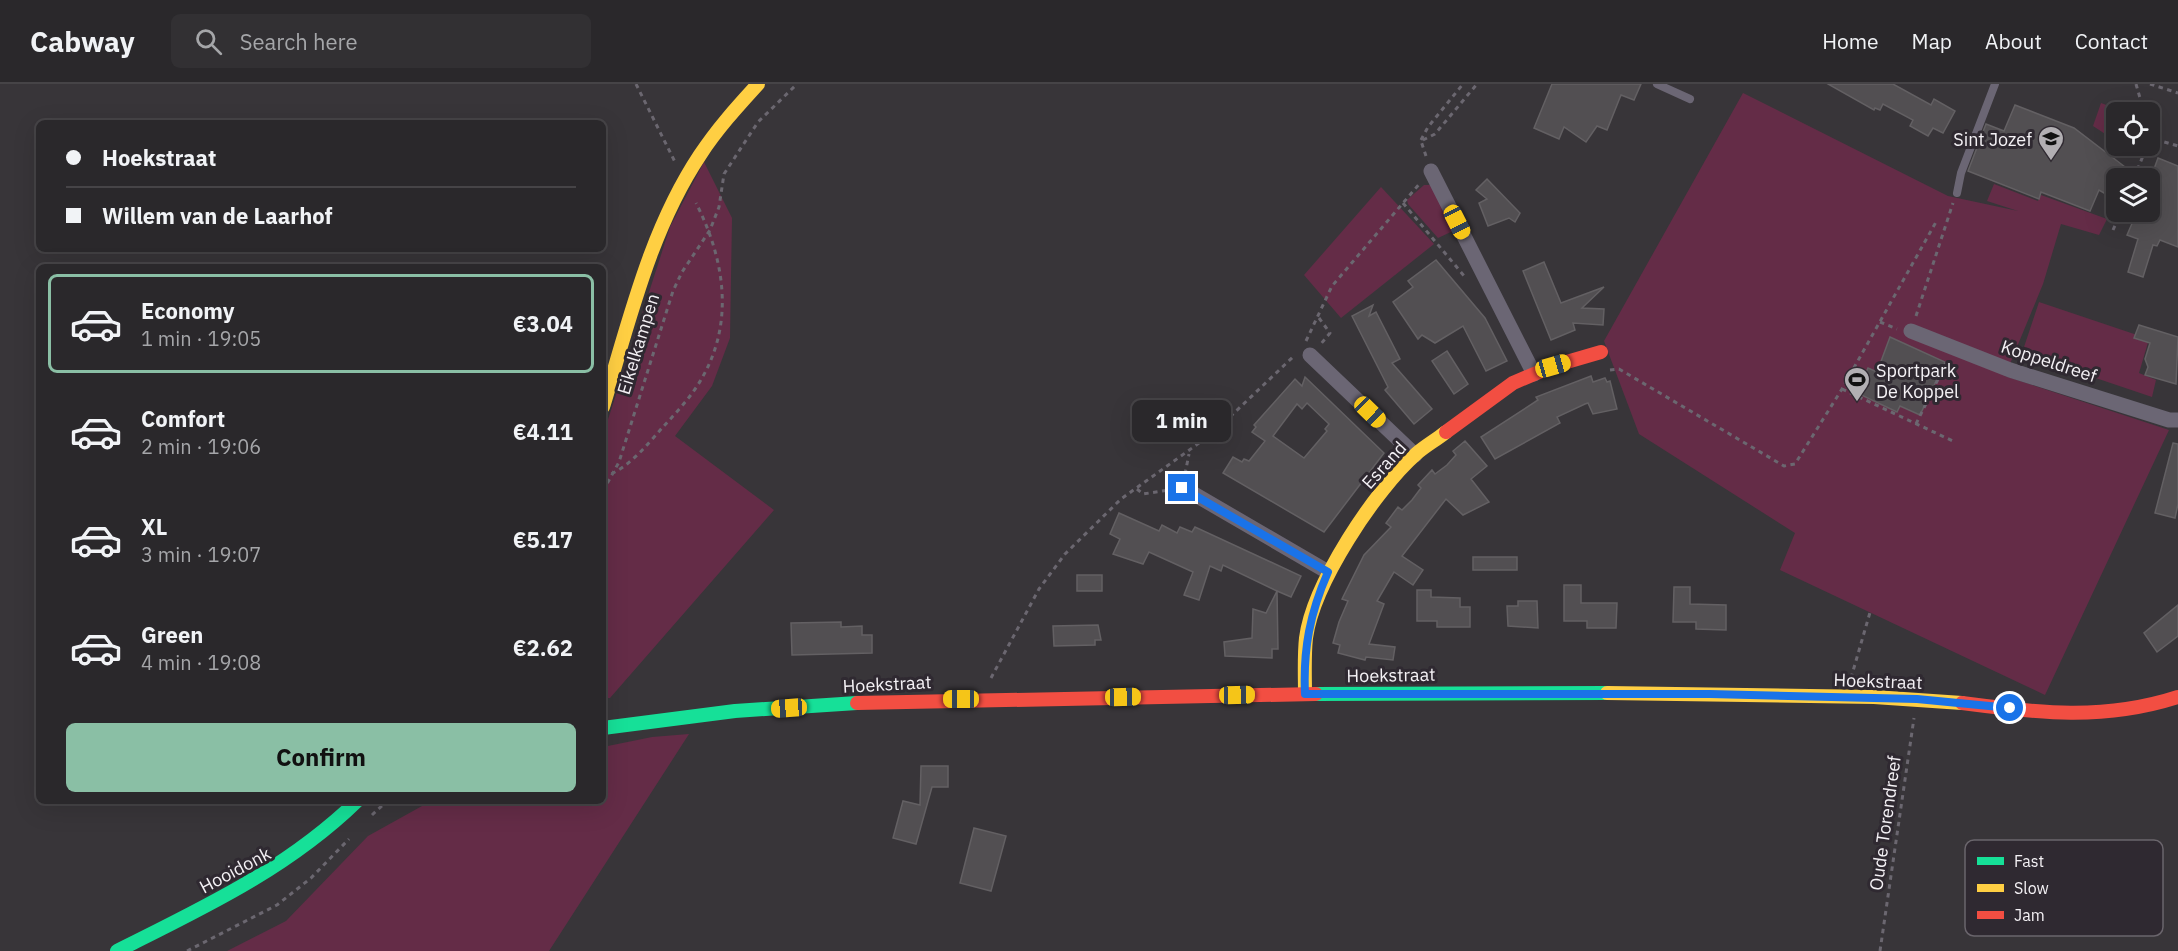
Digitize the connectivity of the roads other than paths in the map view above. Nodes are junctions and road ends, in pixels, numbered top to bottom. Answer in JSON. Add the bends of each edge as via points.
{"nodes":[{"id":1,"x":758,"y":84,"type":"edge"},
{"id":2,"x":1657,"y":84,"type":"edge"},
{"id":3,"x":1995,"y":84,"type":"edge"},
{"id":4,"x":1690,"y":99,"type":"dead end"},
{"id":5,"x":1431,"y":171,"type":"road end"},
{"id":6,"x":1957,"y":193,"type":"road end"},
{"id":7,"x":1911,"y":331,"type":"road end"},
{"id":8,"x":1304,"y":351,"type":"road end"},
{"id":9,"x":1601,"y":352,"type":"road end"},
{"id":10,"x":1534,"y":374,"type":"junction"},
{"id":11,"x":606,"y":398,"type":"edge"},
{"id":12,"x":2178,"y":420,"type":"edge"},
{"id":13,"x":1415,"y":455,"type":"junction"},
{"id":14,"x":1182,"y":488,"type":"dead end"},
{"id":15,"x":1328,"y":572,"type":"junction"},
{"id":16,"x":1305,"y":694,"type":"junction"},
{"id":17,"x":2178,"y":697,"type":"edge"},
{"id":18,"x":606,"y":728,"type":"edge"},
{"id":19,"x":354,"y":804,"type":"edge"},
{"id":20,"x":117,"y":951,"type":"edge"}],
"edges":[{"from":1,"to":11,"type":"street","name":"Eikelkampen","via":[[710,136],[684,181],[657,238]]},
{"from":2,"to":4,"type":"lane"},
{"from":3,"to":6,"type":"lane"},
{"from":5,"to":10,"type":"street"},
{"from":7,"to":12,"type":"street","name":"Koppeldreef","via":[[2010,370]]},
{"from":8,"to":13,"type":"street"},
{"from":9,"to":10,"type":"street","name":"Esrand"},
{"from":10,"to":13,"type":"street","name":"Esrand","via":[[1514,383]]},
{"from":13,"to":15,"type":"street","name":"Esrand","via":[[1360,522]]},
{"from":14,"to":15,"type":"street"},
{"from":15,"to":16,"type":"street","name":"Esrand","via":[[1306,638]]},
{"from":16,"to":17,"type":"street","name":"Hoekstraat","via":[[1845,697],[1917,699],[2099,715],[2135,711]]},
{"from":16,"to":18,"type":"street","name":"Hoekstraat","via":[[982,699],[770,709]]},
{"from":19,"to":20,"type":"street","name":"Hooidonk","via":[[317,840],[282,866]]}]}
